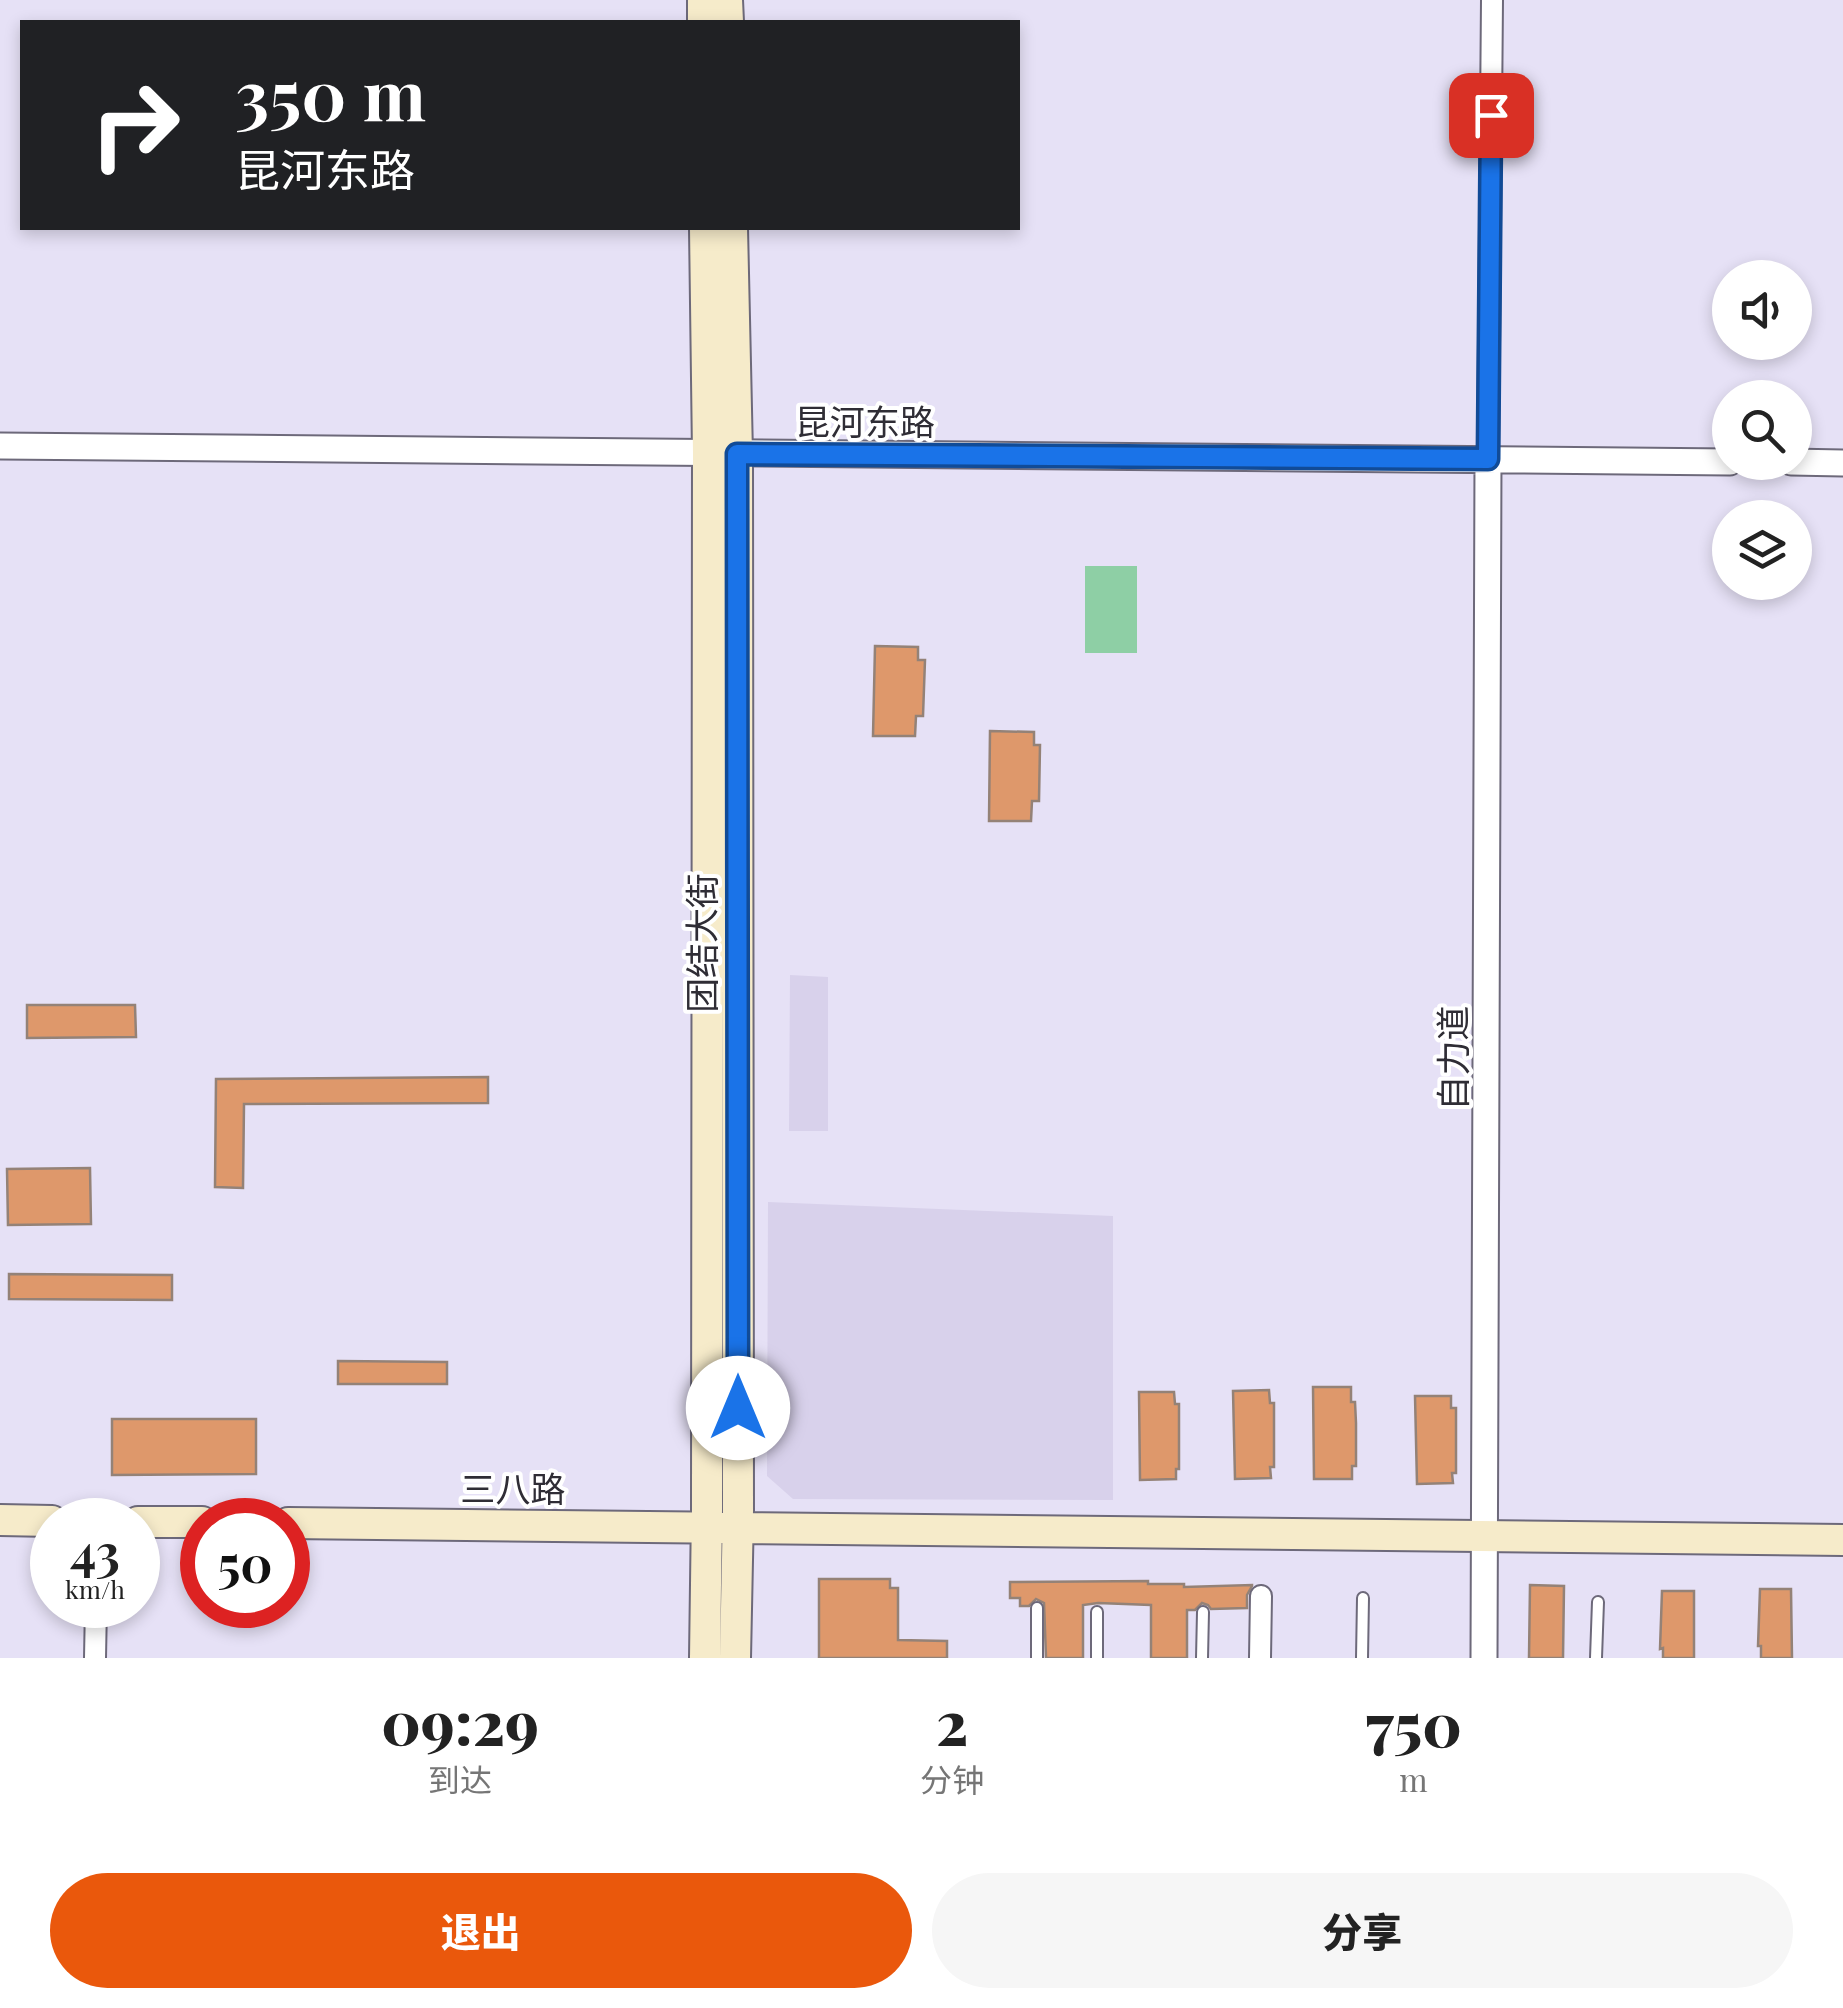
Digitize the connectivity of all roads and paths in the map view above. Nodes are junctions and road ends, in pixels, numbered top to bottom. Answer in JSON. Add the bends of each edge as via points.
{"nodes":[{"id":1,"x":1492,"y":0,"type":"edge"},
{"id":2,"x":706,"y":230,"type":"edge"},
{"id":3,"x":732,"y":230,"type":"edge"},
{"id":4,"x":0,"y":446,"type":"edge"},
{"id":5,"x":722,"y":454,"type":"junction"},
{"id":6,"x":1488,"y":459,"type":"junction"},
{"id":7,"x":1712,"y":462,"type":"edge"},
{"id":8,"x":1812,"y":462,"type":"edge"},
{"id":9,"x":1843,"y":463,"type":"edge"},
{"id":10,"x":0,"y":1520,"type":"edge"},
{"id":11,"x":30,"y":1521,"type":"edge"},
{"id":12,"x":310,"y":1522,"type":"edge"},
{"id":13,"x":722,"y":1526,"type":"junction"},
{"id":14,"x":1484,"y":1538,"type":"junction"},
{"id":15,"x":1843,"y":1540,"type":"edge"},
{"id":16,"x":1261,"y":1596,"type":"dead end"},
{"id":17,"x":1362,"y":1598,"type":"dead end"},
{"id":18,"x":1598,"y":1602,"type":"dead end"},
{"id":19,"x":1037,"y":1608,"type":"dead end"},
{"id":20,"x":1097,"y":1612,"type":"dead end"},
{"id":21,"x":1202,"y":1612,"type":"dead end"},
{"id":22,"x":96,"y":1628,"type":"edge"},
{"id":23,"x":95,"y":1658,"type":"edge"},
{"id":24,"x":704,"y":1658,"type":"edge"},
{"id":25,"x":735,"y":1658,"type":"edge"},
{"id":26,"x":1037,"y":1658,"type":"edge"},
{"id":27,"x":1096,"y":1658,"type":"edge"},
{"id":28,"x":1202,"y":1658,"type":"edge"},
{"id":29,"x":1260,"y":1658,"type":"edge"},
{"id":30,"x":1362,"y":1658,"type":"edge"},
{"id":31,"x":1484,"y":1658,"type":"edge"},
{"id":32,"x":1596,"y":1658,"type":"edge"}],
"edges":[{"from":1,"to":6,"type":"street"},
{"from":2,"to":5,"type":"main road","name":"团结大街"},
{"from":3,"to":5,"type":"main road","name":"团结大街"},
{"from":4,"to":5,"type":"street","name":"昆河东路"},
{"from":5,"to":6,"type":"street","name":"昆河东路"},
{"from":5,"to":13,"type":"main road","name":"团结大街"},
{"from":6,"to":7,"type":"street","name":"昆河东路"},
{"from":6,"to":14,"type":"street","name":"自力道"},
{"from":8,"to":9,"type":"street"},
{"from":10,"to":11,"type":"main road"},
{"from":12,"to":13,"type":"main road","name":"三八路"},
{"from":13,"to":14,"type":"main road","name":"三八路"},
{"from":13,"to":24,"type":"main road","name":"团结大街"},
{"from":13,"to":25,"type":"main road","name":"团结大街"},
{"from":14,"to":15,"type":"main road","name":"三八路"},
{"from":14,"to":31,"type":"street","name":"自力道"},
{"from":16,"to":29,"type":"street"},
{"from":17,"to":30,"type":"lane"},
{"from":18,"to":32,"type":"lane"},
{"from":19,"to":26,"type":"lane"},
{"from":20,"to":27,"type":"lane"},
{"from":21,"to":28,"type":"lane"},
{"from":22,"to":23,"type":"street"}]}
